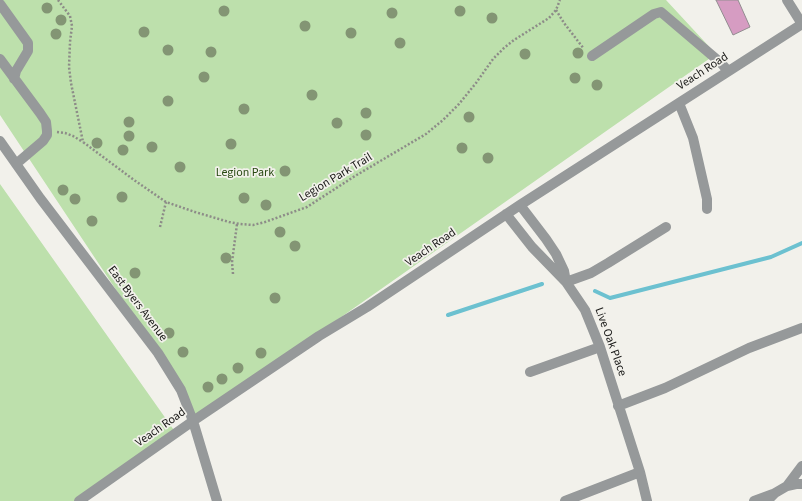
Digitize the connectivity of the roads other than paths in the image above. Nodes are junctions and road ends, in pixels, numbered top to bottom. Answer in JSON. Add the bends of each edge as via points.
{"nodes":[{"id":1,"x":787,"y":0,"type":"edge"},
{"id":2,"x":0,"y":4,"type":"edge"},
{"id":3,"x":802,"y":24,"type":"edge"},
{"id":4,"x":592,"y":56,"type":"road end"},
{"id":5,"x":0,"y":58,"type":"edge"},
{"id":6,"x":728,"y":72,"type":"junction"},
{"id":7,"x":14,"y":79,"type":"junction"},
{"id":8,"x":679,"y":103,"type":"junction"},
{"id":9,"x":0,"y":141,"type":"edge"},
{"id":10,"x":16,"y":164,"type":"junction"},
{"id":11,"x":520,"y":206,"type":"junction"},
{"id":12,"x":707,"y":209,"type":"dead end"},
{"id":13,"x":506,"y":214,"type":"junction"},
{"id":14,"x":666,"y":227,"type":"dead end"},
{"id":15,"x":566,"y":282,"type":"junction"},
{"id":16,"x":802,"y":328,"type":"edge"},
{"id":17,"x":600,"y":347,"type":"junction"},
{"id":18,"x":530,"y":372,"type":"dead end"},
{"id":19,"x":618,"y":406,"type":"junction"},
{"id":20,"x":193,"y":421,"type":"junction"},
{"id":21,"x":802,"y":466,"type":"edge"},
{"id":22,"x":640,"y":472,"type":"junction"},
{"id":23,"x":802,"y":484,"type":"edge"},
{"id":24,"x":787,"y":486,"type":"junction"},
{"id":25,"x":775,"y":493,"type":"junction"},
{"id":26,"x":79,"y":501,"type":"edge"},
{"id":27,"x":217,"y":501,"type":"edge"},
{"id":28,"x":565,"y":501,"type":"edge"},
{"id":29,"x":647,"y":501,"type":"edge"},
{"id":30,"x":754,"y":501,"type":"edge"},
{"id":31,"x":767,"y":501,"type":"edge"}],
"edges":[{"from":1,"to":3,"type":"street"},
{"from":2,"to":7,"type":"street","via":[[28,43],[28,51]]},
{"from":3,"to":6,"type":"street","name":"Veach Road"},
{"from":4,"to":6,"type":"street","via":[[654,14],[661,12],[721,62]]},
{"from":5,"to":7,"type":"street"},
{"from":6,"to":8,"type":"street","name":"Veach Road"},
{"from":7,"to":10,"type":"street","via":[[46,122],[47,131],[43,141]]},
{"from":8,"to":11,"type":"street","name":"Veach Road"},
{"from":8,"to":12,"type":"street","via":[[694,138]]},
{"from":9,"to":10,"type":"street","name":"East Byers Avenue"},
{"from":10,"to":20,"type":"street","name":"East Byers Avenue","via":[[158,354],[181,390]]},
{"from":11,"to":13,"type":"street","name":"Veach Road"},
{"from":11,"to":15,"type":"street","via":[[556,254]]},
{"from":13,"to":15,"type":"street","name":"Live Oak Place","via":[[532,247]]},
{"from":13,"to":20,"type":"street","name":"Veach Road"},
{"from":14,"to":15,"type":"street","via":[[591,273]]},
{"from":15,"to":17,"type":"street","name":"Live Oak Place","via":[[585,310]]},
{"from":16,"to":19,"type":"street","via":[[749,348],[665,388]]},
{"from":17,"to":18,"type":"street"},
{"from":17,"to":19,"type":"street","name":"Live Oak Place"},
{"from":19,"to":22,"type":"street","name":"Live Oak Place"},
{"from":20,"to":26,"type":"street","name":"Veach Road"},
{"from":20,"to":27,"type":"street","name":"East Byers Avenue"},
{"from":21,"to":24,"type":"street"},
{"from":22,"to":28,"type":"street"},
{"from":22,"to":29,"type":"street","name":"Live Oak Place"},
{"from":23,"to":24,"type":"street"},
{"from":24,"to":25,"type":"street"},
{"from":25,"to":30,"type":"street"},
{"from":25,"to":31,"type":"street"}]}
